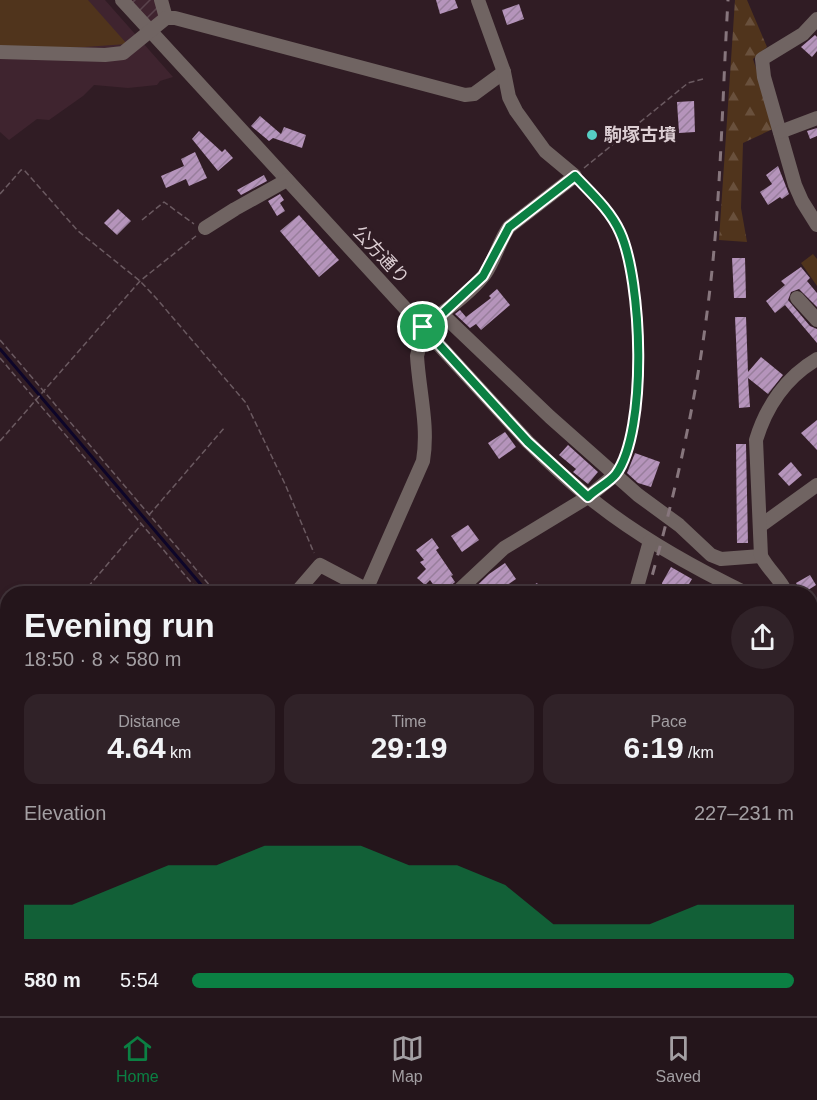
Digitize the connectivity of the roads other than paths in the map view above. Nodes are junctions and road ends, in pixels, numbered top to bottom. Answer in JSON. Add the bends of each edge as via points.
{"nodes":[{"id":1,"x":122,"y":0,"type":"edge"},
{"id":2,"x":161,"y":0,"type":"edge"},
{"id":3,"x":478,"y":0,"type":"edge"},
{"id":4,"x":166,"y":18,"type":"junction"},
{"id":5,"x":817,"y":19,"type":"edge"},
{"id":6,"x":151,"y":32,"type":"junction"},
{"id":7,"x":0,"y":52,"type":"edge"},
{"id":8,"x":504,"y":72,"type":"junction"},
{"id":9,"x":817,"y":118,"type":"edge"},
{"id":10,"x":780,"y":132,"type":"junction"},
{"id":11,"x":286,"y":180,"type":"junction"},
{"id":12,"x":817,"y":225,"type":"edge"},
{"id":13,"x":205,"y":228,"type":"road end"},
{"id":14,"x":797,"y":298,"type":"dead end"},
{"id":15,"x":442,"y":314,"type":"junction"},
{"id":16,"x":817,"y":320,"type":"edge"},
{"id":17,"x":427,"y":331,"type":"junction"},
{"id":18,"x":817,"y":359,"type":"edge"},
{"id":19,"x":616,"y":474,"type":"junction"},
{"id":20,"x":817,"y":485,"type":"edge"},
{"id":21,"x":588,"y":497,"type":"junction"},
{"id":22,"x":760,"y":526,"type":"junction"},
{"id":23,"x":650,"y":541,"type":"junction"},
{"id":24,"x":762,"y":556,"type":"junction"},
{"id":25,"x":302,"y":586,"type":"edge"},
{"id":26,"x":361,"y":586,"type":"edge"},
{"id":27,"x":373,"y":586,"type":"edge"},
{"id":28,"x":466,"y":586,"type":"edge"},
{"id":29,"x":637,"y":586,"type":"edge"},
{"id":30,"x":732,"y":586,"type":"edge"},
{"id":31,"x":783,"y":586,"type":"edge"}],
"edges":[{"from":1,"to":6,"type":"street","name":"公方通り"},
{"from":2,"to":4,"type":"street"},
{"from":3,"to":8,"type":"street"},
{"from":4,"to":6,"type":"street"},
{"from":4,"to":8,"type":"street","via":[[465,95],[474,94]]},
{"from":5,"to":10,"type":"street","via":[[803,34],[762,59]]},
{"from":6,"to":7,"type":"street","via":[[123,52],[105,55]]},
{"from":6,"to":11,"type":"street","name":"公方通り"},
{"from":8,"to":15,"type":"street","via":[[516,111],[545,151],[575,176],[509,227],[483,276]]},
{"from":9,"to":10,"type":"street"},
{"from":10,"to":12,"type":"street","via":[[795,185]]},
{"from":11,"to":13,"type":"street"},
{"from":11,"to":17,"type":"street","name":"公方通り"},
{"from":14,"to":16,"type":"street"},
{"from":15,"to":17,"type":"street"},
{"from":15,"to":19,"type":"street"},
{"from":17,"to":21,"type":"street","name":"公方通り","via":[[528,442]]},
{"from":17,"to":27,"type":"street","via":[[417,356],[426,446],[423,461]]},
{"from":18,"to":22,"type":"street","via":[[790,380],[761,423],[756,441]]},
{"from":19,"to":21,"type":"street"},
{"from":19,"to":24,"type":"street","via":[[711,555],[721,559]]},
{"from":20,"to":22,"type":"street"},
{"from":21,"to":23,"type":"street","name":"公方通り"},
{"from":21,"to":28,"type":"street","via":[[504,548]]},
{"from":22,"to":24,"type":"street"},
{"from":23,"to":29,"type":"street"},
{"from":23,"to":30,"type":"street","name":"公方通り"},
{"from":24,"to":31,"type":"street"},
{"from":25,"to":26,"type":"street","via":[[320,565]]}]}
